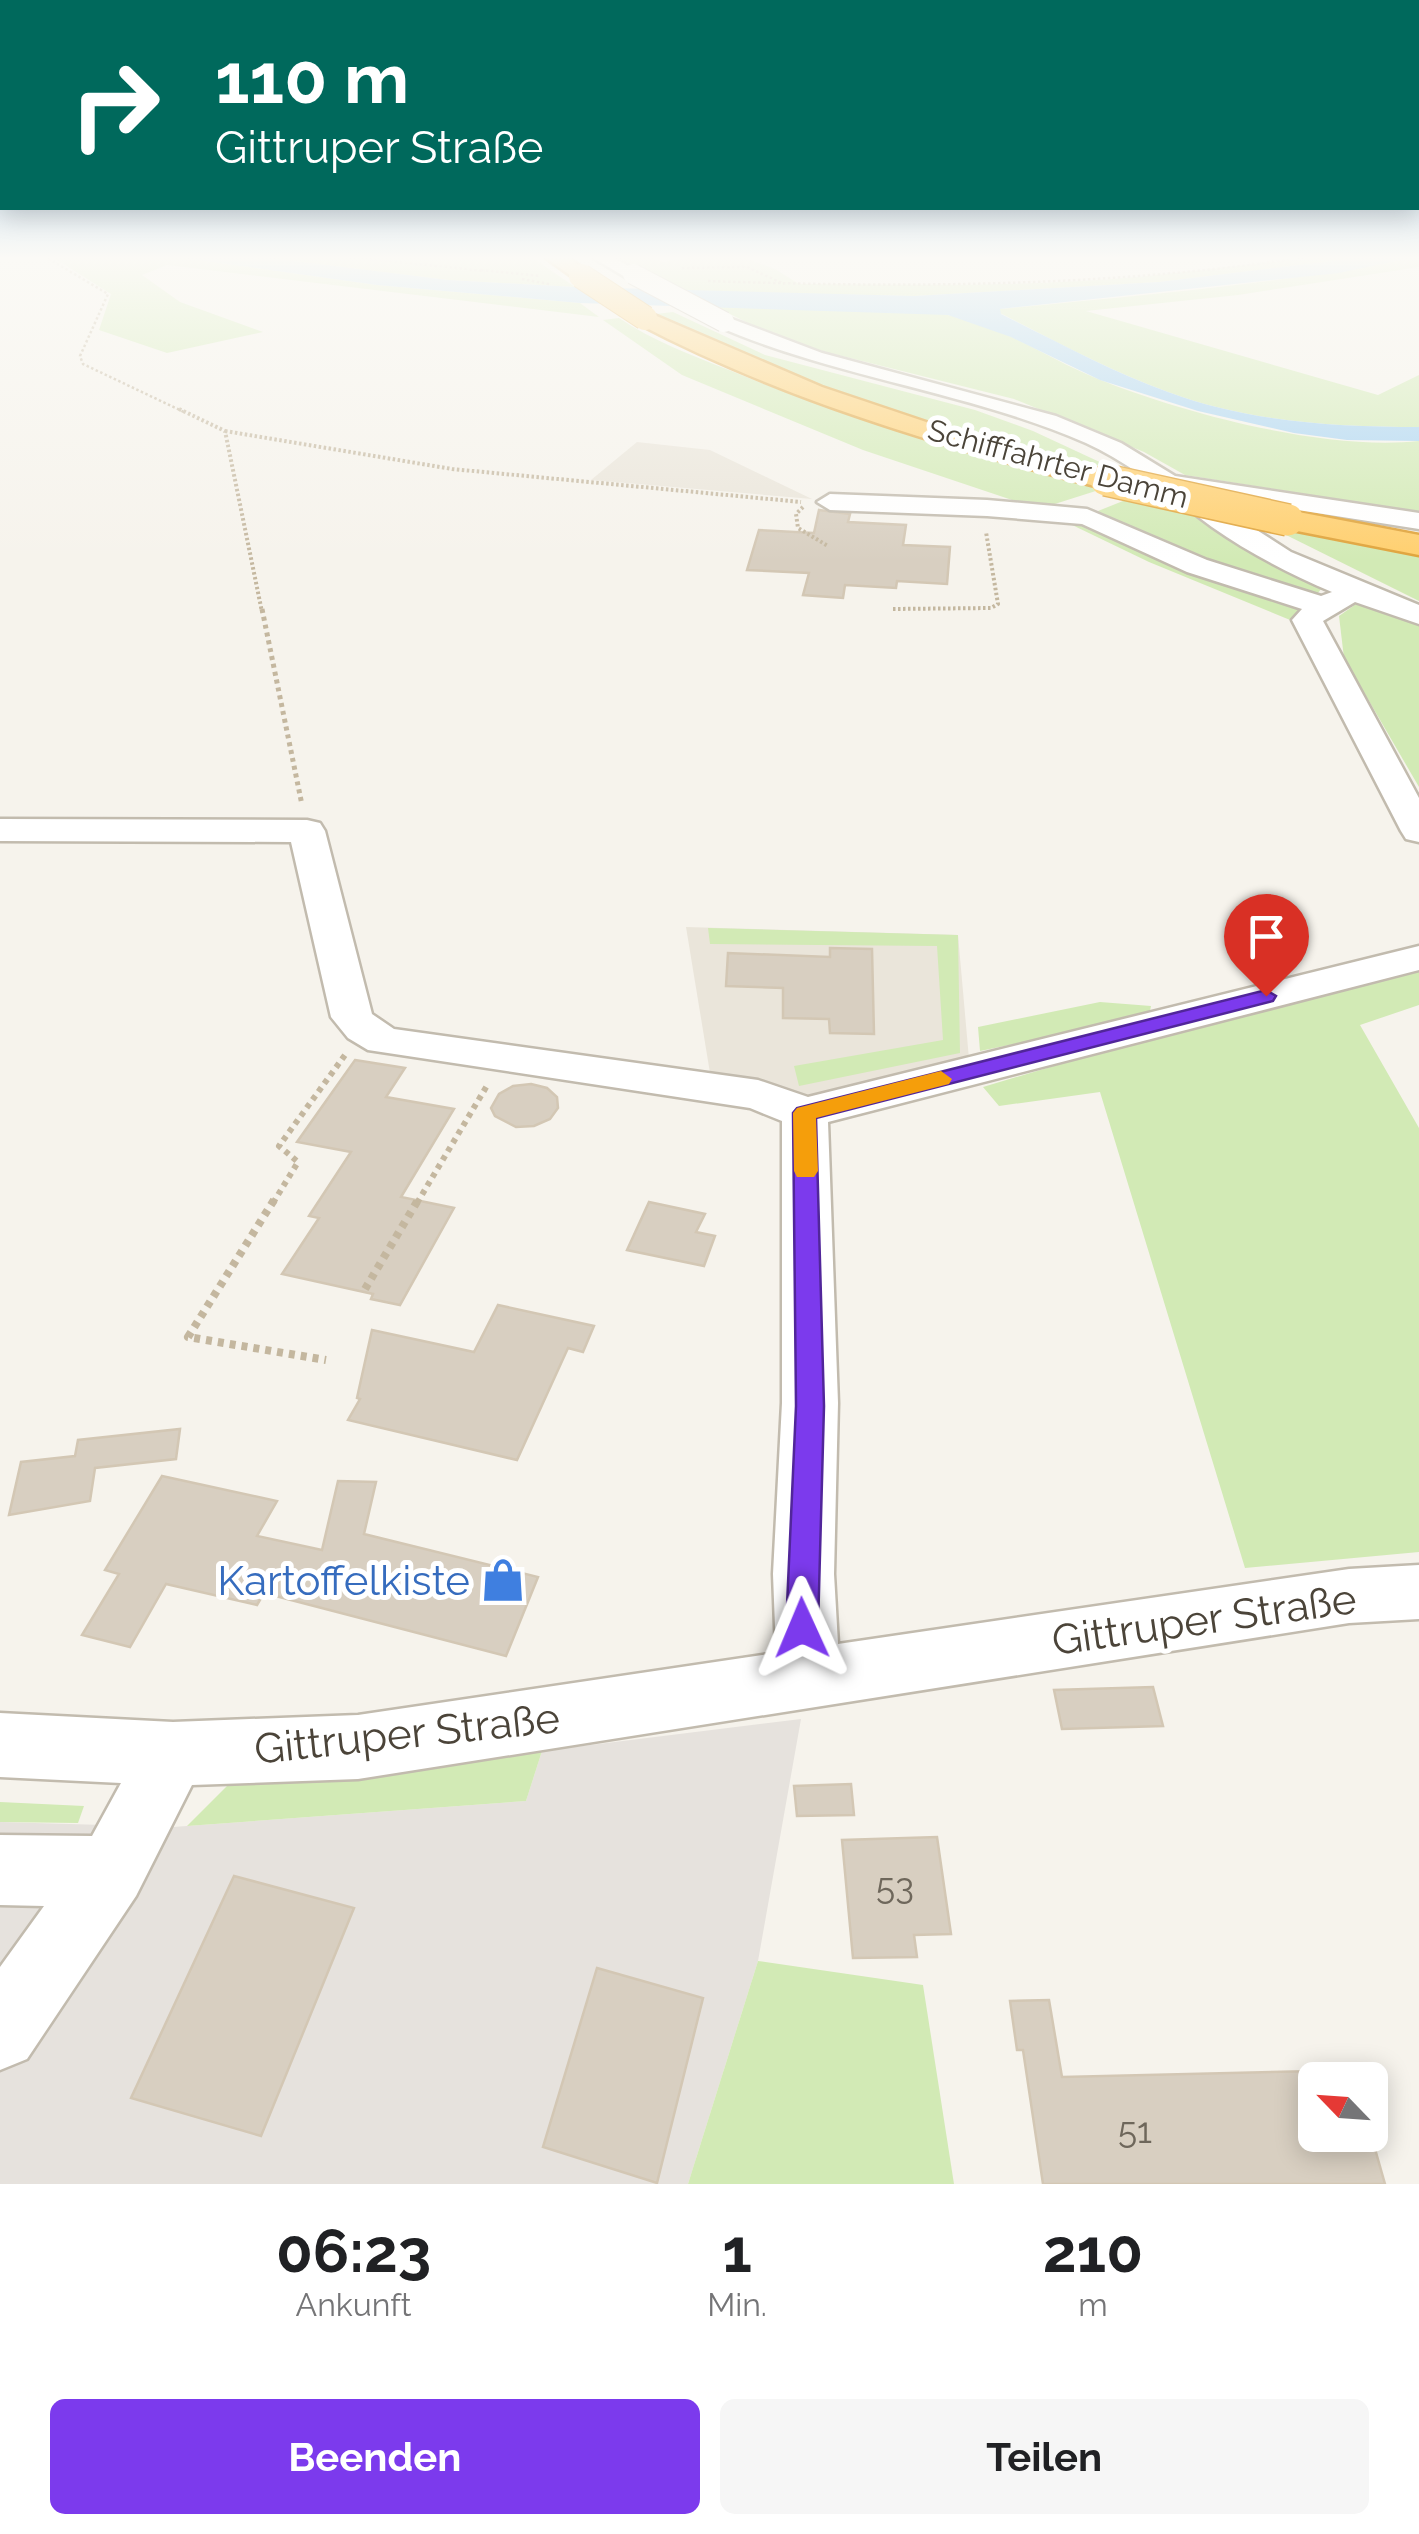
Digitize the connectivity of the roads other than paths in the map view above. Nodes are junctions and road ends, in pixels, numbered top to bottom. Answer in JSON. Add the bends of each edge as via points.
{"nodes":[{"id":1,"x":727,"y":358,"type":"edge"},
{"id":2,"x":815,"y":358,"type":"edge"},
{"id":3,"x":1171,"y":482,"type":"junction"},
{"id":4,"x":821,"y":503,"type":"road end"},
{"id":5,"x":1419,"y":521,"type":"edge"},
{"id":6,"x":1419,"y":544,"type":"edge"},
{"id":7,"x":1357,"y":592,"type":"junction"},
{"id":8,"x":1322,"y":606,"type":"junction"},
{"id":9,"x":1419,"y":614,"type":"edge"},
{"id":10,"x":0,"y":830,"type":"edge"},
{"id":11,"x":1419,"y":831,"type":"edge"},
{"id":12,"x":1419,"y":958,"type":"edge"},
{"id":13,"x":805,"y":1113,"type":"junction"},
{"id":14,"x":1419,"y":1592,"type":"edge"},
{"id":15,"x":810,"y":1676,"type":"junction"},
{"id":16,"x":0,"y":1745,"type":"edge"},
{"id":17,"x":173,"y":1754,"type":"junction"},
{"id":18,"x":0,"y":1870,"type":"edge"},
{"id":19,"x":111,"y":1870,"type":"junction"},
{"id":20,"x":0,"y":2032,"type":"edge"}],
"edges":[{"from":1,"to":6,"type":"highway","name":"Schifffahrter Damm","bridge":true,"via":[[964,442],[1106,480]]},
{"from":2,"to":3,"type":"street","bridge":true,"via":[[1066,426]]},
{"from":3,"to":5,"type":"street"},
{"from":3,"to":7,"type":"street","via":[[1244,536]]},
{"from":4,"to":8,"type":"street","via":[[1087,518],[1197,566]]},
{"from":7,"to":8,"type":"street"},
{"from":7,"to":9,"type":"street"},
{"from":8,"to":11,"type":"street","via":[[1306,620],[1311,632]]},
{"from":10,"to":13,"type":"street","via":[[307,831],[352,1016],[384,1041],[758,1095]]},
{"from":12,"to":13,"type":"street"},
{"from":13,"to":15,"type":"street","via":[[810,1406],[802,1628]]},
{"from":14,"to":15,"type":"street","name":"Gittruper Straße","via":[[1332,1598]]},
{"from":15,"to":17,"type":"street","name":"Gittruper Straße","via":[[358,1747]]},
{"from":16,"to":17,"type":"street","name":"Gittruper Straße"},
{"from":17,"to":19,"type":"street"},
{"from":18,"to":19,"type":"street"},
{"from":19,"to":20,"type":"street"}]}
